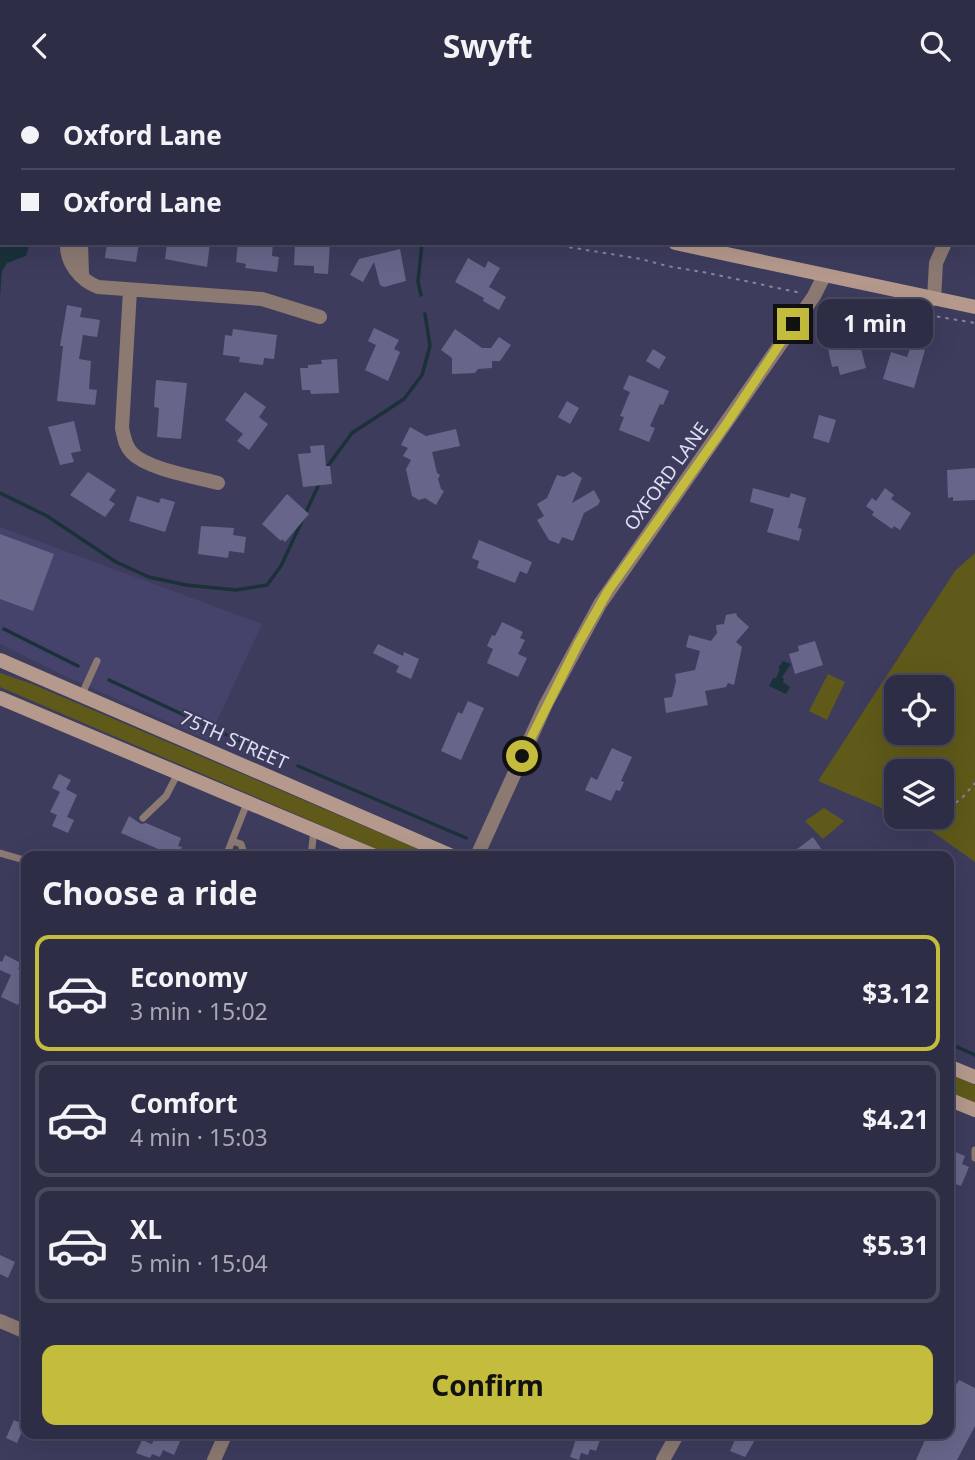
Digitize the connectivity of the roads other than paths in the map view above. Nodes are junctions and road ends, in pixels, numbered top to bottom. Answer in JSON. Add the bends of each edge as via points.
{"nodes":[{"id":1,"x":67,"y":245,"type":"edge"},
{"id":2,"x":80,"y":245,"type":"edge"},
{"id":3,"x":684,"y":245,"type":"edge"},
{"id":4,"x":944,"y":245,"type":"edge"},
{"id":5,"x":824,"y":277,"type":"junction"},
{"id":6,"x":83,"y":278,"type":"junction"},
{"id":7,"x":130,"y":290,"type":"junction"},
{"id":8,"x":934,"y":299,"type":"junction"},
{"id":9,"x":975,"y":307,"type":"edge"},
{"id":10,"x":320,"y":317,"type":"dead end"},
{"id":11,"x":218,"y":483,"type":"dead end"},
{"id":12,"x":0,"y":660,"type":"edge"},
{"id":13,"x":97,"y":661,"type":"dead end"},
{"id":14,"x":82,"y":694,"type":"junction"},
{"id":15,"x":0,"y":698,"type":"edge"},
{"id":16,"x":178,"y":773,"type":"junction"},
{"id":17,"x":247,"y":802,"type":"junction"},
{"id":18,"x":143,"y":818,"type":"dead end"},
{"id":19,"x":314,"y":830,"type":"junction"},
{"id":20,"x":232,"y":841,"type":"junction"},
{"id":21,"x":228,"y":851,"type":"edge"},
{"id":22,"x":243,"y":851,"type":"edge"},
{"id":23,"x":312,"y":851,"type":"edge"},
{"id":24,"x":363,"y":851,"type":"edge"},
{"id":25,"x":441,"y":851,"type":"edge"},
{"id":26,"x":479,"y":851,"type":"edge"},
{"id":27,"x":0,"y":853,"type":"edge"},
{"id":28,"x":21,"y":859,"type":"edge"},
{"id":29,"x":954,"y":1068,"type":"edge"},
{"id":30,"x":975,"y":1077,"type":"edge"},
{"id":31,"x":954,"y":1101,"type":"edge"},
{"id":32,"x":975,"y":1110,"type":"edge"},
{"id":33,"x":975,"y":1150,"type":"edge"},
{"id":34,"x":975,"y":1158,"type":"edge"},
{"id":35,"x":0,"y":1321,"type":"edge"},
{"id":36,"x":21,"y":1330,"type":"edge"},
{"id":37,"x":223,"y":1439,"type":"edge"},
{"id":38,"x":675,"y":1439,"type":"edge"},
{"id":39,"x":214,"y":1460,"type":"edge"},
{"id":40,"x":663,"y":1460,"type":"edge"}],
"edges":[{"from":1,"to":6,"type":"street","via":[[69,258]]},
{"from":2,"to":6,"type":"street"},
{"from":3,"to":5,"type":"main road"},
{"from":4,"to":8,"type":"street","via":[[936,263]]},
{"from":5,"to":8,"type":"main road"},
{"from":5,"to":26,"type":"street","name":"OXFORD LANE","via":[[600,604],[546,704]]},
{"from":6,"to":7,"type":"street","via":[[98,287]]},
{"from":7,"to":10,"type":"street","via":[[262,299]]},
{"from":7,"to":11,"type":"street","via":[[125,442],[134,455],[150,464]]},
{"from":8,"to":9,"type":"main road"},
{"from":12,"to":14,"type":"main road","name":"75TH STREET"},
{"from":13,"to":14,"type":"lane"},
{"from":14,"to":25,"type":"main road","name":"75TH STREET"},
{"from":15,"to":16,"type":"main road"},
{"from":16,"to":17,"type":"main road"},
{"from":16,"to":18,"type":"lane","via":[[166,796]]},
{"from":17,"to":19,"type":"main road"},
{"from":17,"to":20,"type":"lane"},
{"from":19,"to":23,"type":"lane"},
{"from":19,"to":24,"type":"main road"},
{"from":20,"to":21,"type":"lane"},
{"from":20,"to":22,"type":"lane","via":[[241,843]]},
{"from":27,"to":28,"type":"lane"},
{"from":29,"to":30,"type":"main road"},
{"from":31,"to":32,"type":"main road"},
{"from":33,"to":34,"type":"lane"},
{"from":35,"to":36,"type":"street"},
{"from":37,"to":39,"type":"street"},
{"from":38,"to":40,"type":"street"}]}
